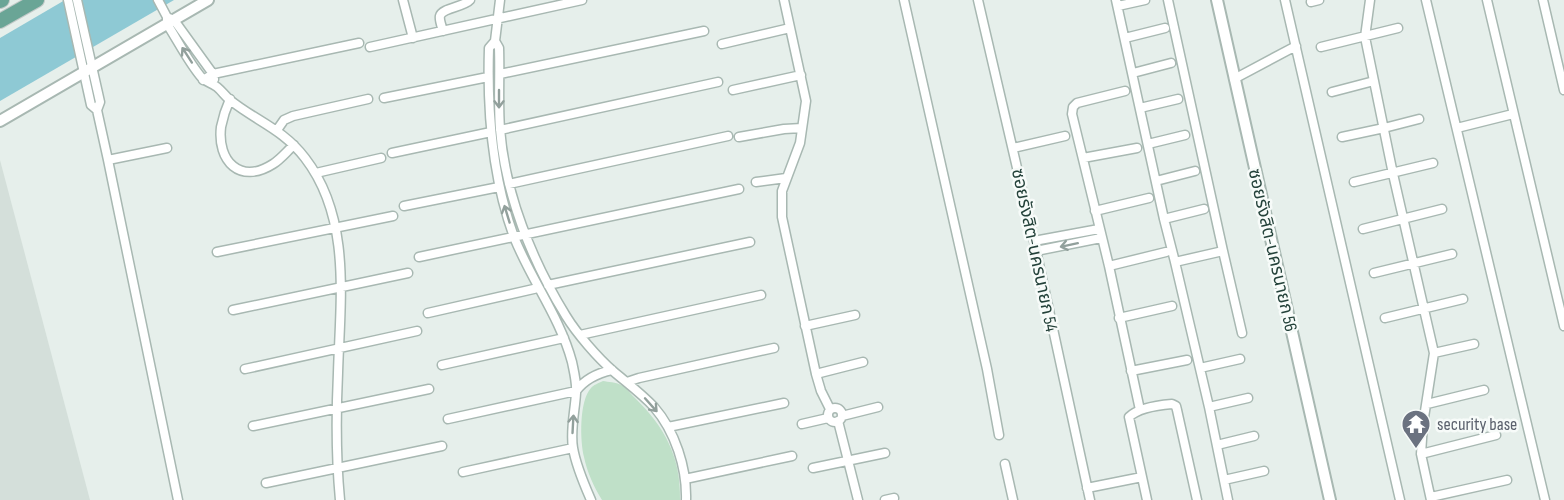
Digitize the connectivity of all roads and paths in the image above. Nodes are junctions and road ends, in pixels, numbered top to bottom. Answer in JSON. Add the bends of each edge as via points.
{"nodes":[{"id":1,"x":37,"y":0,"type":"edge"},
{"id":2,"x":68,"y":0,"type":"edge"},
{"id":3,"x":77,"y":0,"type":"edge"},
{"id":4,"x":158,"y":0,"type":"edge"},
{"id":5,"x":208,"y":0,"type":"edge"},
{"id":6,"x":403,"y":0,"type":"edge"},
{"id":7,"x":470,"y":0,"type":"edge"},
{"id":8,"x":500,"y":0,"type":"edge"},
{"id":9,"x":582,"y":0,"type":"edge"},
{"id":10,"x":784,"y":0,"type":"edge"},
{"id":11,"x":904,"y":0,"type":"edge"},
{"id":12,"x":978,"y":0,"type":"edge"},
{"id":13,"x":1146,"y":0,"type":"edge"},
{"id":14,"x":1168,"y":0,"type":"edge"},
{"id":15,"x":1217,"y":0,"type":"edge"},
{"id":16,"x":1285,"y":0,"type":"edge"},
{"id":17,"x":1370,"y":0,"type":"edge"},
{"id":18,"x":1426,"y":0,"type":"edge"},
{"id":19,"x":1487,"y":0,"type":"edge"},
{"id":20,"x":1543,"y":0,"type":"edge"},
{"id":21,"x":1117,"y":3,"type":"edge"},
{"id":22,"x":547,"y":4,"type":"edge"},
{"id":23,"x":168,"y":18,"type":"junction"},
{"id":24,"x":499,"y":19,"type":"junction"},
{"id":25,"x":0,"y":21,"type":"edge"},
{"id":26,"x":790,"y":28,"type":"junction"},
{"id":27,"x":1165,"y":28,"type":"dead end"},
{"id":28,"x":1398,"y":28,"type":"dead end"},
{"id":29,"x":443,"y":31,"type":"junction"},
{"id":30,"x":704,"y":31,"type":"dead end"},
{"id":31,"x":1365,"y":37,"type":"junction"},
{"id":32,"x":413,"y":38,"type":"junction"},
{"id":33,"x":1125,"y":38,"type":"junction"},
{"id":34,"x":495,"y":41,"type":"junction"},
{"id":35,"x":359,"y":43,"type":"dead end"},
{"id":36,"x":722,"y":44,"type":"dead end"},
{"id":37,"x":1296,"y":46,"type":"junction"},
{"id":38,"x":370,"y":47,"type":"dead end"},
{"id":39,"x":1321,"y":47,"type":"dead end"},
{"id":40,"x":85,"y":56,"type":"junction"},
{"id":41,"x":1171,"y":63,"type":"dead end"},
{"id":42,"x":88,"y":70,"type":"junction"},
{"id":43,"x":1133,"y":73,"type":"junction"},
{"id":44,"x":213,"y":74,"type":"junction"},
{"id":45,"x":500,"y":74,"type":"junction"},
{"id":46,"x":801,"y":75,"type":"junction"},
{"id":47,"x":488,"y":77,"type":"junction"},
{"id":48,"x":1234,"y":79,"type":"junction"},
{"id":49,"x":203,"y":80,"type":"junction"},
{"id":50,"x":1374,"y":81,"type":"junction"},
{"id":51,"x":718,"y":82,"type":"dead end"},
{"id":52,"x":215,"y":85,"type":"junction"},
{"id":53,"x":733,"y":90,"type":"dead end"},
{"id":54,"x":1564,"y":90,"type":"edge"},
{"id":55,"x":1125,"y":91,"type":"dead end"},
{"id":56,"x":1332,"y":92,"type":"dead end"},
{"id":57,"x":384,"y":98,"type":"dead end"},
{"id":58,"x":230,"y":99,"type":"junction"},
{"id":59,"x":368,"y":99,"type":"dead end"},
{"id":60,"x":1178,"y":99,"type":"dead end"},
{"id":61,"x":1140,"y":108,"type":"junction"},
{"id":62,"x":1514,"y":114,"type":"junction"},
{"id":63,"x":1419,"y":119,"type":"dead end"},
{"id":64,"x":0,"y":121,"type":"edge"},
{"id":65,"x":802,"y":128,"type":"junction"},
{"id":66,"x":1384,"y":128,"type":"junction"},
{"id":67,"x":1457,"y":128,"type":"junction"},
{"id":68,"x":277,"y":130,"type":"junction"},
{"id":69,"x":495,"y":131,"type":"junction"},
{"id":70,"x":1185,"y":135,"type":"dead end"},
{"id":71,"x":728,"y":136,"type":"dead end"},
{"id":72,"x":1065,"y":136,"type":"dead end"},
{"id":73,"x":739,"y":137,"type":"dead end"},
{"id":74,"x":1342,"y":137,"type":"dead end"},
{"id":75,"x":1148,"y":144,"type":"junction"},
{"id":76,"x":294,"y":145,"type":"junction"},
{"id":77,"x":167,"y":148,"type":"dead end"},
{"id":78,"x":1013,"y":148,"type":"junction"},
{"id":79,"x":1137,"y":148,"type":"dead end"},
{"id":80,"x":392,"y":153,"type":"dead end"},
{"id":81,"x":381,"y":158,"type":"dead end"},
{"id":82,"x":1083,"y":158,"type":"junction"},
{"id":83,"x":108,"y":160,"type":"junction"},
{"id":84,"x":1433,"y":163,"type":"dead end"},
{"id":85,"x":1195,"y":171,"type":"dead end"},
{"id":86,"x":316,"y":173,"type":"junction"},
{"id":87,"x":1393,"y":174,"type":"junction"},
{"id":88,"x":786,"y":178,"type":"junction"},
{"id":89,"x":1156,"y":180,"type":"junction"},
{"id":90,"x":756,"y":182,"type":"dead end"},
{"id":91,"x":1354,"y":182,"type":"dead end"},
{"id":92,"x":509,"y":184,"type":"junction"},
{"id":93,"x":499,"y":186,"type":"junction"},
{"id":94,"x":739,"y":189,"type":"dead end"},
{"id":95,"x":1149,"y":198,"type":"dead end"},
{"id":96,"x":404,"y":206,"type":"dead end"},
{"id":97,"x":1203,"y":209,"type":"dead end"},
{"id":98,"x":1442,"y":209,"type":"dead end"},
{"id":99,"x":1095,"y":211,"type":"junction"},
{"id":100,"x":393,"y":216,"type":"dead end"},
{"id":101,"x":1164,"y":219,"type":"junction"},
{"id":102,"x":1404,"y":219,"type":"junction"},
{"id":103,"x":336,"y":228,"type":"junction"},
{"id":104,"x":1363,"y":230,"type":"dead end"},
{"id":105,"x":1100,"y":233,"type":"junction"},
{"id":106,"x":525,"y":235,"type":"junction"},
{"id":107,"x":514,"y":237,"type":"junction"},
{"id":108,"x":1034,"y":241,"type":"junction"},
{"id":109,"x":750,"y":242,"type":"dead end"},
{"id":110,"x":1223,"y":250,"type":"junction"},
{"id":111,"x":1036,"y":251,"type":"junction"},
{"id":112,"x":217,"y":252,"type":"dead end"},
{"id":113,"x":1166,"y":252,"type":"dead end"},
{"id":114,"x":1452,"y":254,"type":"dead end"},
{"id":115,"x":419,"y":257,"type":"dead end"},
{"id":116,"x":1175,"y":262,"type":"junction"},
{"id":117,"x":1414,"y":263,"type":"junction"},
{"id":118,"x":1109,"y":266,"type":"junction"},
{"id":119,"x":408,"y":273,"type":"dead end"},
{"id":120,"x":1374,"y":273,"type":"dead end"},
{"id":121,"x":548,"y":285,"type":"junction"},
{"id":122,"x":341,"y":287,"type":"junction"},
{"id":123,"x":538,"y":288,"type":"junction"},
{"id":124,"x":761,"y":296,"type":"dead end"},
{"id":125,"x":1463,"y":299,"type":"dead end"},
{"id":126,"x":1172,"y":306,"type":"dead end"},
{"id":127,"x":1424,"y":308,"type":"junction"},
{"id":128,"x":233,"y":310,"type":"dead end"},
{"id":129,"x":428,"y":312,"type":"dead end"},
{"id":130,"x":855,"y":315,"type":"dead end"},
{"id":131,"x":1119,"y":318,"type":"junction"},
{"id":132,"x":1385,"y":318,"type":"dead end"},
{"id":133,"x":805,"y":326,"type":"junction"},
{"id":134,"x":1564,"y":326,"type":"edge"},
{"id":135,"x":417,"y":331,"type":"dead end"},
{"id":136,"x":1242,"y":333,"type":"dead end"},
{"id":137,"x":580,"y":335,"type":"junction"},
{"id":138,"x":564,"y":338,"type":"junction"},
{"id":139,"x":1474,"y":344,"type":"dead end"},
{"id":140,"x":339,"y":348,"type":"junction"},
{"id":141,"x":774,"y":348,"type":"dead end"},
{"id":142,"x":1434,"y":353,"type":"junction"},
{"id":143,"x":1240,"y":359,"type":"dead end"},
{"id":144,"x":1187,"y":360,"type":"dead end"},
{"id":145,"x":863,"y":362,"type":"dead end"},
{"id":146,"x":442,"y":365,"type":"dead end"},
{"id":147,"x":1200,"y":368,"type":"junction"},
{"id":148,"x":245,"y":369,"type":"dead end"},
{"id":149,"x":612,"y":370,"type":"junction"},
{"id":150,"x":1131,"y":370,"type":"junction"},
{"id":151,"x":816,"y":374,"type":"junction"},
{"id":152,"x":627,"y":382,"type":"junction"},
{"id":153,"x":429,"y":389,"type":"dead end"},
{"id":154,"x":1484,"y":390,"type":"dead end"},
{"id":155,"x":576,"y":391,"type":"junction"},
{"id":156,"x":1248,"y":398,"type":"dead end"},
{"id":157,"x":784,"y":402,"type":"dead end"},
{"id":158,"x":1427,"y":404,"type":"junction"},
{"id":159,"x":878,"y":407,"type":"dead end"},
{"id":160,"x":1209,"y":407,"type":"junction"},
{"id":161,"x":337,"y":408,"type":"junction"},
{"id":162,"x":1140,"y":410,"type":"junction"},
{"id":163,"x":829,"y":413,"type":"junction"},
{"id":164,"x":448,"y":419,"type":"dead end"},
{"id":165,"x":840,"y":419,"type":"junction"},
{"id":166,"x":802,"y":424,"type":"dead end"},
{"id":167,"x":253,"y":426,"type":"dead end"},
{"id":168,"x":668,"y":427,"type":"junction"},
{"id":169,"x":999,"y":435,"type":"dead end"},
{"id":170,"x":1496,"y":435,"type":"dead end"},
{"id":171,"x":1254,"y":436,"type":"dead end"},
{"id":172,"x":1217,"y":445,"type":"junction"},
{"id":173,"x":442,"y":446,"type":"dead end"},
{"id":174,"x":573,"y":448,"type":"junction"},
{"id":175,"x":885,"y":453,"type":"dead end"},
{"id":176,"x":1421,"y":454,"type":"junction"},
{"id":177,"x":792,"y":456,"type":"dead end"},
{"id":178,"x":848,"y":461,"type":"junction"},
{"id":179,"x":1005,"y":464,"type":"dead end"},
{"id":180,"x":337,"y":468,"type":"junction"},
{"id":181,"x":813,"y":468,"type":"dead end"},
{"id":182,"x":1264,"y":471,"type":"dead end"},
{"id":183,"x":463,"y":472,"type":"dead end"},
{"id":184,"x":1142,"y":477,"type":"junction"},
{"id":185,"x":685,"y":479,"type":"junction"},
{"id":186,"x":1224,"y":480,"type":"junction"},
{"id":187,"x":1507,"y":480,"type":"dead end"},
{"id":188,"x":266,"y":483,"type":"dead end"},
{"id":189,"x":1087,"y":488,"type":"junction"},
{"id":190,"x":1431,"y":499,"type":"edge"},
{"id":191,"x":178,"y":500,"type":"edge"},
{"id":192,"x":340,"y":500,"type":"edge"},
{"id":193,"x":590,"y":500,"type":"edge"},
{"id":194,"x":686,"y":500,"type":"edge"},
{"id":195,"x":858,"y":500,"type":"edge"},
{"id":196,"x":1013,"y":500,"type":"edge"},
{"id":197,"x":1090,"y":500,"type":"edge"},
{"id":198,"x":1147,"y":500,"type":"edge"},
{"id":199,"x":1197,"y":500,"type":"edge"},
{"id":200,"x":1228,"y":500,"type":"edge"},
{"id":201,"x":1329,"y":500,"type":"edge"},
{"id":202,"x":1400,"y":500,"type":"edge"},
{"id":203,"x":1545,"y":500,"type":"edge"}],
"edges":[{"from":1,"to":25,"type":"main road"},
{"from":2,"to":40,"type":"street"},
{"from":3,"to":40,"type":"street"},
{"from":4,"to":23,"type":"street"},
{"from":5,"to":23,"type":"street"},
{"from":6,"to":32,"type":"street"},
{"from":7,"to":29,"type":"street","via":[[441,13]]},
{"from":8,"to":24,"type":"street"},
{"from":9,"to":22,"type":"street"},
{"from":10,"to":26,"type":"street"},
{"from":11,"to":169,"type":"street"},
{"from":12,"to":78,"type":"street","name":"ซอยรังสิต-นครนายก 54"},
{"from":13,"to":21,"type":"street"},
{"from":14,"to":110,"type":"street"},
{"from":15,"to":48,"type":"street","name":"ซอยรังสิต-นครนายก 56"},
{"from":16,"to":37,"type":"street"},
{"from":17,"to":31,"type":"street"},
{"from":18,"to":67,"type":"street"},
{"from":19,"to":62,"type":"street"},
{"from":20,"to":54,"type":"street"},
{"from":21,"to":33,"type":"street"},
{"from":22,"to":24,"type":"street"},
{"from":23,"to":42,"type":"street"},
{"from":23,"to":44,"type":"street"},
{"from":49,"to":23,"type":"street","one_way":true},
{"from":24,"to":29,"type":"street"},
{"from":24,"to":34,"type":"street"},
{"from":26,"to":36,"type":"street"},
{"from":26,"to":46,"type":"street"},
{"from":27,"to":33,"type":"street"},
{"from":28,"to":31,"type":"street"},
{"from":29,"to":32,"type":"street"},
{"from":30,"to":45,"type":"street"},
{"from":31,"to":39,"type":"street"},
{"from":31,"to":50,"type":"street"},
{"from":32,"to":38,"type":"street"},
{"from":33,"to":43,"type":"street"},
{"from":34,"to":45,"type":"street"},
{"from":34,"to":47,"type":"street","via":[[489,48]]},
{"from":35,"to":44,"type":"street"},
{"from":37,"to":48,"type":"street"},
{"from":37,"to":202,"type":"street"},
{"from":40,"to":42,"type":"street"},
{"from":41,"to":43,"type":"street"},
{"from":42,"to":64,"type":"street"},
{"from":42,"to":83,"type":"street","via":[[91,105],[98,110]]},
{"from":43,"to":61,"type":"street"},
{"from":44,"to":49,"type":"street"},
{"from":44,"to":52,"type":"street"},
{"from":45,"to":69,"type":"street","one_way":true},
{"from":46,"to":53,"type":"street"},
{"from":46,"to":65,"type":"street","via":[[806,101]]},
{"from":47,"to":57,"type":"street"},
{"from":47,"to":69,"type":"street"},
{"from":48,"to":201,"type":"street","name":"ซอยรังสิต-นครนายก 56"},
{"from":49,"to":52,"type":"street"},
{"from":50,"to":56,"type":"street"},
{"from":50,"to":66,"type":"street"},
{"from":51,"to":69,"type":"street"},
{"from":52,"to":58,"type":"street"},
{"from":55,"to":82,"type":"street","via":[[1073,107]]},
{"from":58,"to":68,"type":"street"},
{"from":58,"to":76,"type":"street","via":[[221,128],[224,153],[233,167],[249,172],[262,169]]},
{"from":59,"to":68,"type":"street","via":[[293,116]]},
{"from":60,"to":61,"type":"street"},
{"from":61,"to":75,"type":"street"},
{"from":62,"to":67,"type":"street"},
{"from":62,"to":134,"type":"street"},
{"from":63,"to":66,"type":"street"},
{"from":65,"to":73,"type":"street"},
{"from":65,"to":88,"type":"street"},
{"from":66,"to":74,"type":"street"},
{"from":66,"to":87,"type":"street"},
{"from":67,"to":203,"type":"street"},
{"from":68,"to":76,"type":"street"},
{"from":69,"to":80,"type":"street"},
{"from":69,"to":92,"type":"street"},
{"from":69,"to":93,"type":"street"},
{"from":70,"to":75,"type":"street"},
{"from":71,"to":92,"type":"street"},
{"from":72,"to":78,"type":"street"},
{"from":75,"to":89,"type":"street"},
{"from":76,"to":86,"type":"street"},
{"from":77,"to":83,"type":"street"},
{"from":78,"to":108,"type":"street","name":"ซอยรังสิต-นครนายก 54"},
{"from":79,"to":82,"type":"street"},
{"from":81,"to":86,"type":"street"},
{"from":82,"to":99,"type":"street"},
{"from":83,"to":191,"type":"street"},
{"from":84,"to":87,"type":"street"},
{"from":85,"to":89,"type":"street"},
{"from":86,"to":103,"type":"street"},
{"from":87,"to":91,"type":"street"},
{"from":87,"to":102,"type":"street"},
{"from":88,"to":90,"type":"street"},
{"from":88,"to":133,"type":"street","via":[[782,217]]},
{"from":89,"to":101,"type":"street"},
{"from":92,"to":106,"type":"street"},
{"from":93,"to":96,"type":"street"},
{"from":107,"to":93,"type":"street","one_way":true},
{"from":94,"to":106,"type":"street"},
{"from":95,"to":99,"type":"street"},
{"from":97,"to":101,"type":"street"},
{"from":98,"to":102,"type":"street"},
{"from":99,"to":105,"type":"street"},
{"from":100,"to":103,"type":"street"},
{"from":101,"to":116,"type":"street"},
{"from":102,"to":104,"type":"street"},
{"from":102,"to":117,"type":"street"},
{"from":103,"to":112,"type":"street"},
{"from":103,"to":122,"type":"street"},
{"from":105,"to":108,"type":"street"},
{"from":105,"to":111,"type":"street","one_way":true},
{"from":105,"to":118,"type":"street"},
{"from":106,"to":107,"type":"street"},
{"from":106,"to":121,"type":"street"},
{"from":107,"to":115,"type":"street"},
{"from":107,"to":123,"type":"street"},
{"from":108,"to":111,"type":"street","name":"ซอยรังสิต-นครนายก 54"},
{"from":109,"to":121,"type":"street"},
{"from":110,"to":116,"type":"street"},
{"from":110,"to":136,"type":"street"},
{"from":111,"to":189,"type":"street","name":"ซอยรังสิต-นครนายก 54"},
{"from":113,"to":118,"type":"street"},
{"from":114,"to":117,"type":"street"},
{"from":116,"to":147,"type":"street"},
{"from":117,"to":120,"type":"street"},
{"from":117,"to":127,"type":"street"},
{"from":118,"to":131,"type":"street"},
{"from":119,"to":122,"type":"street"},
{"from":121,"to":137,"type":"street"},
{"from":122,"to":128,"type":"street"},
{"from":122,"to":140,"type":"street"},
{"from":123,"to":129,"type":"street"},
{"from":123,"to":138,"type":"street"},
{"from":124,"to":137,"type":"street"},
{"from":125,"to":127,"type":"street"},
{"from":126,"to":131,"type":"street"},
{"from":127,"to":132,"type":"street"},
{"from":127,"to":142,"type":"street"},
{"from":130,"to":133,"type":"street"},
{"from":131,"to":150,"type":"street"},
{"from":133,"to":151,"type":"street"},
{"from":135,"to":140,"type":"street"},
{"from":137,"to":149,"type":"street"},
{"from":138,"to":146,"type":"street"},
{"from":138,"to":155,"type":"street"},
{"from":139,"to":142,"type":"street"},
{"from":140,"to":148,"type":"street"},
{"from":140,"to":161,"type":"street"},
{"from":141,"to":152,"type":"street"},
{"from":142,"to":158,"type":"street"},
{"from":143,"to":147,"type":"street"},
{"from":144,"to":150,"type":"street"},
{"from":145,"to":151,"type":"street"},
{"from":147,"to":160,"type":"street"},
{"from":149,"to":152,"type":"street"},
{"from":149,"to":155,"type":"street","via":[[585,381]]},
{"from":150,"to":162,"type":"street"},
{"from":151,"to":163,"type":"street"},
{"from":152,"to":168,"type":"street","one_way":true,"via":[[648,400]]},
{"from":153,"to":161,"type":"street"},
{"from":154,"to":158,"type":"street"},
{"from":155,"to":164,"type":"street"},
{"from":174,"to":155,"type":"street","one_way":true},
{"from":156,"to":160,"type":"street"},
{"from":157,"to":168,"type":"street"},
{"from":158,"to":176,"type":"street"},
{"from":159,"to":165,"type":"street"},
{"from":160,"to":172,"type":"street"},
{"from":161,"to":167,"type":"street"},
{"from":161,"to":180,"type":"street"},
{"from":162,"to":184,"type":"street","via":[[1129,417]]},
{"from":162,"to":199,"type":"street","via":[[1176,406]]},
{"from":163,"to":165,"type":"street","via":[[831,421]]},
{"from":163,"to":165,"type":"street","via":[[840,409]]},
{"from":163,"to":166,"type":"street"},
{"from":165,"to":178,"type":"street"},
{"from":168,"to":185,"type":"street"},
{"from":170,"to":176,"type":"street"},
{"from":171,"to":172,"type":"street"},
{"from":172,"to":186,"type":"street"},
{"from":173,"to":180,"type":"street"},
{"from":174,"to":183,"type":"street"},
{"from":174,"to":193,"type":"street"},
{"from":175,"to":178,"type":"street"},
{"from":176,"to":190,"type":"street"},
{"from":177,"to":185,"type":"street"},
{"from":178,"to":181,"type":"street"},
{"from":178,"to":195,"type":"street"},
{"from":179,"to":196,"type":"street"},
{"from":180,"to":188,"type":"street"},
{"from":180,"to":192,"type":"street"},
{"from":182,"to":186,"type":"street"},
{"from":184,"to":189,"type":"street"},
{"from":184,"to":198,"type":"street"},
{"from":185,"to":194,"type":"street"},
{"from":186,"to":200,"type":"street"},
{"from":187,"to":190,"type":"street"},
{"from":189,"to":197,"type":"street","name":"ซอยรังสิต-นครนายก 54"}]}
